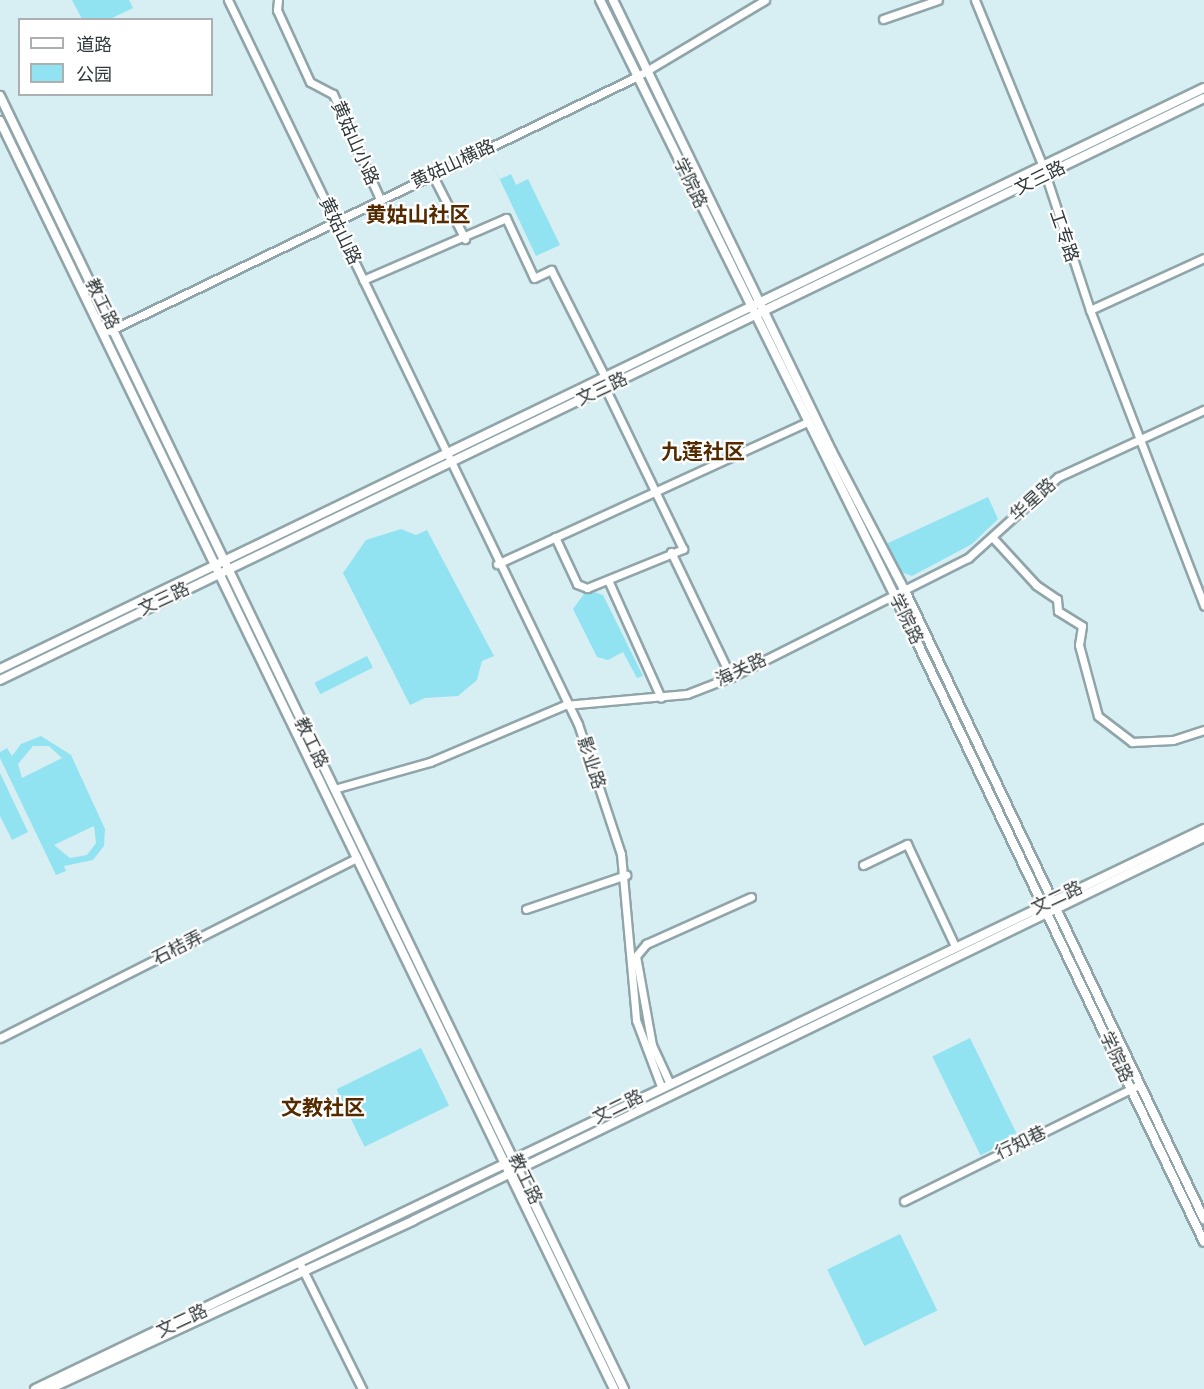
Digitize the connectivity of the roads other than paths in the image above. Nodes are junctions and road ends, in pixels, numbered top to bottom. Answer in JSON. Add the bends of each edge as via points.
{"nodes":[{"id":1,"x":228,"y":0,"type":"edge"},
{"id":2,"x":278,"y":0,"type":"edge"},
{"id":3,"x":600,"y":0,"type":"edge"},
{"id":4,"x":613,"y":0,"type":"edge"},
{"id":5,"x":765,"y":0,"type":"edge"},
{"id":6,"x":938,"y":0,"type":"edge"},
{"id":7,"x":975,"y":0,"type":"edge"},
{"id":8,"x":916,"y":4,"type":"edge"},
{"id":9,"x":883,"y":19,"type":"dead end"},
{"id":10,"x":649,"y":71,"type":"junction"},
{"id":11,"x":638,"y":76,"type":"junction"},
{"id":12,"x":1204,"y":88,"type":"edge"},
{"id":13,"x":0,"y":96,"type":"edge"},
{"id":14,"x":1204,"y":98,"type":"edge"},
{"id":15,"x":0,"y":121,"type":"edge"},
{"id":16,"x":1042,"y":164,"type":"junction"},
{"id":17,"x":432,"y":174,"type":"junction"},
{"id":18,"x":1044,"y":176,"type":"junction"},
{"id":19,"x":380,"y":199,"type":"junction"},
{"id":20,"x":335,"y":220,"type":"junction"},
{"id":21,"x":465,"y":238,"type":"junction"},
{"id":22,"x":1204,"y":258,"type":"edge"},
{"id":23,"x":363,"y":279,"type":"junction"},
{"id":24,"x":759,"y":301,"type":"junction"},
{"id":25,"x":751,"y":307,"type":"junction"},
{"id":26,"x":1090,"y":310,"type":"junction"},
{"id":27,"x":765,"y":312,"type":"junction"},
{"id":28,"x":756,"y":316,"type":"junction"},
{"id":29,"x":114,"y":328,"type":"junction"},
{"id":30,"x":104,"y":333,"type":"junction"},
{"id":31,"x":605,"y":376,"type":"junction"},
{"id":32,"x":607,"y":387,"type":"junction"},
{"id":33,"x":1204,"y":410,"type":"edge"},
{"id":34,"x":807,"y":422,"type":"junction"},
{"id":35,"x":1141,"y":438,"type":"junction"},
{"id":36,"x":446,"y":450,"type":"junction"},
{"id":37,"x":451,"y":462,"type":"junction"},
{"id":38,"x":655,"y":493,"type":"junction"},
{"id":39,"x":555,"y":537,"type":"junction"},
{"id":40,"x":993,"y":538,"type":"junction"},
{"id":41,"x":671,"y":552,"type":"junction"},
{"id":42,"x":222,"y":560,"type":"junction"},
{"id":43,"x":212,"y":564,"type":"junction"},
{"id":44,"x":497,"y":564,"type":"junction"},
{"id":45,"x":227,"y":570,"type":"junction"},
{"id":46,"x":218,"y":574,"type":"junction"},
{"id":47,"x":608,"y":580,"type":"junction"},
{"id":48,"x":904,"y":589,"type":"junction"},
{"id":49,"x":894,"y":594,"type":"junction"},
{"id":50,"x":1204,"y":606,"type":"edge"},
{"id":51,"x":0,"y":669,"type":"edge"},
{"id":52,"x":731,"y":677,"type":"junction"},
{"id":53,"x":0,"y":680,"type":"edge"},
{"id":54,"x":661,"y":698,"type":"junction"},
{"id":55,"x":565,"y":705,"type":"junction"},
{"id":56,"x":1204,"y":730,"type":"edge"},
{"id":57,"x":334,"y":789,"type":"junction"},
{"id":58,"x":1204,"y":829,"type":"edge"},
{"id":59,"x":1204,"y":837,"type":"edge"},
{"id":60,"x":357,"y":858,"type":"junction"},
{"id":61,"x":863,"y":865,"type":"dead end"},
{"id":62,"x":626,"y":874,"type":"junction"},
{"id":63,"x":751,"y":897,"type":"dead end"},
{"id":64,"x":1049,"y":906,"type":"junction"},
{"id":65,"x":526,"y":909,"type":"dead end"},
{"id":66,"x":955,"y":946,"type":"junction"},
{"id":67,"x":0,"y":1038,"type":"edge"},
{"id":68,"x":665,"y":1084,"type":"junction"},
{"id":69,"x":1135,"y":1087,"type":"junction"},
{"id":70,"x":515,"y":1158,"type":"junction"},
{"id":71,"x":505,"y":1162,"type":"junction"},
{"id":72,"x":520,"y":1166,"type":"junction"},
{"id":73,"x":511,"y":1174,"type":"junction"},
{"id":74,"x":904,"y":1201,"type":"dead end"},
{"id":75,"x":1204,"y":1219,"type":"edge"},
{"id":76,"x":1204,"y":1242,"type":"edge"},
{"id":77,"x":302,"y":1267,"type":"junction"},
{"id":78,"x":35,"y":1389,"type":"edge"},
{"id":79,"x":49,"y":1389,"type":"edge"},
{"id":80,"x":362,"y":1389,"type":"edge"},
{"id":81,"x":614,"y":1389,"type":"edge"},
{"id":82,"x":624,"y":1389,"type":"edge"}],
"edges":[{"from":1,"to":20,"type":"street","name":"黄姑山路"},
{"from":2,"to":19,"type":"street","name":"黄姑山小路","via":[[277,10],[310,82],[333,94]]},
{"from":3,"to":11,"type":"main road","name":"学院路"},
{"from":4,"to":10,"type":"main road","name":"学院路"},
{"from":5,"to":10,"type":"street","name":"黄姑山横路"},
{"from":6,"to":8,"type":"street"},
{"from":7,"to":16,"type":"street","name":"工专路"},
{"from":8,"to":9,"type":"street"},
{"from":10,"to":11,"type":"street","name":"黄姑山横路"},
{"from":10,"to":24,"type":"main road","name":"学院路"},
{"from":11,"to":17,"type":"street","name":"黄姑山横路"},
{"from":11,"to":25,"type":"main road","name":"学院路"},
{"from":12,"to":16,"type":"main road","name":"文三路"},
{"from":13,"to":29,"type":"main road","name":"教工路"},
{"from":14,"to":18,"type":"main road","name":"文三路"},
{"from":15,"to":30,"type":"main road","name":"教工路"},
{"from":16,"to":18,"type":"street","name":"工专路"},
{"from":16,"to":24,"type":"main road","name":"文三路"},
{"from":17,"to":19,"type":"street","name":"黄姑山横路"},
{"from":17,"to":21,"type":"street"},
{"from":18,"to":26,"type":"street","name":"工专路"},
{"from":18,"to":27,"type":"main road","name":"文三路"},
{"from":19,"to":20,"type":"street","name":"黄姑山横路"},
{"from":20,"to":23,"type":"street","name":"黄姑山路"},
{"from":20,"to":29,"type":"street","name":"黄姑山横路"},
{"from":21,"to":23,"type":"street","via":[[445,241]]},
{"from":21,"to":31,"type":"street","via":[[506,218],[534,279],[551,270]]},
{"from":22,"to":26,"type":"street"},
{"from":23,"to":36,"type":"street","name":"黄姑山路"},
{"from":24,"to":25,"type":"main road","name":"文三路"},
{"from":24,"to":27,"type":"main road","name":"学院路"},
{"from":25,"to":28,"type":"main road","name":"学院路"},
{"from":25,"to":31,"type":"main road","name":"文三路"},
{"from":26,"to":35,"type":"street","name":"工专路"},
{"from":27,"to":28,"type":"main road","name":"文三路"},
{"from":27,"to":48,"type":"main road","name":"学院路"},
{"from":28,"to":32,"type":"main road","name":"文三路"},
{"from":28,"to":34,"type":"main road","name":"学院路"},
{"from":29,"to":30,"type":"street","name":"黄姑山横路"},
{"from":29,"to":42,"type":"main road","name":"教工路"},
{"from":30,"to":43,"type":"main road","name":"教工路"},
{"from":31,"to":32,"type":"street"},
{"from":31,"to":36,"type":"main road","name":"文三路"},
{"from":32,"to":37,"type":"main road","name":"文三路"},
{"from":32,"to":38,"type":"street"},
{"from":33,"to":35,"type":"street","name":"华星路"},
{"from":34,"to":38,"type":"street"},
{"from":34,"to":49,"type":"main road","name":"学院路"},
{"from":35,"to":40,"type":"street","name":"华星路","via":[[1058,477]]},
{"from":35,"to":50,"type":"street","name":"工专路","via":[[1154,486]]},
{"from":36,"to":37,"type":"street","name":"黄姑山路"},
{"from":36,"to":42,"type":"main road","name":"文三路"},
{"from":37,"to":44,"type":"street","name":"影业路"},
{"from":37,"to":45,"type":"main road","name":"文三路"},
{"from":38,"to":39,"type":"street"},
{"from":38,"to":41,"type":"street","via":[[683,549]]},
{"from":39,"to":44,"type":"street"},
{"from":39,"to":47,"type":"street","via":[[577,584],[588,588]]},
{"from":40,"to":48,"type":"street","name":"华星路","via":[[968,558]]},
{"from":40,"to":56,"type":"street","via":[[1036,585],[1057,599],[1058,611],[1082,626],[1079,645],[1098,716],[1132,742],[1173,740]]},
{"from":41,"to":47,"type":"street"},
{"from":41,"to":52,"type":"street"},
{"from":42,"to":43,"type":"main road","name":"文三路"},
{"from":42,"to":45,"type":"main road","name":"教工路"},
{"from":43,"to":46,"type":"main road","name":"教工路"},
{"from":43,"to":51,"type":"main road","name":"文三路"},
{"from":44,"to":55,"type":"street","name":"影业路"},
{"from":45,"to":46,"type":"main road","name":"文三路"},
{"from":45,"to":57,"type":"main road","name":"教工路"},
{"from":46,"to":53,"type":"main road","name":"文三路"},
{"from":46,"to":60,"type":"main road","name":"教工路"},
{"from":47,"to":54,"type":"street"},
{"from":48,"to":49,"type":"street","name":"海关路"},
{"from":48,"to":64,"type":"main road","name":"学院路"},
{"from":49,"to":52,"type":"street","name":"海关路"},
{"from":49,"to":64,"type":"main road","name":"学院路"},
{"from":52,"to":54,"type":"street","name":"海关路"},
{"from":54,"to":55,"type":"street","name":"海关路"},
{"from":55,"to":57,"type":"street","name":"海关路","via":[[430,762]]},
{"from":55,"to":62,"type":"street","name":"影业路","via":[[578,724]]},
{"from":57,"to":70,"type":"main road","name":"教工路"},
{"from":58,"to":64,"type":"main road","name":"文二路"},
{"from":59,"to":64,"type":"main road","name":"文二路"},
{"from":60,"to":67,"type":"street","name":"石桔弄"},
{"from":60,"to":71,"type":"main road","name":"教工路"},
{"from":61,"to":66,"type":"street","via":[[907,844]]},
{"from":62,"to":65,"type":"street"},
{"from":62,"to":68,"type":"street","name":"影业路","via":[[628,965],[636,1020]]},
{"from":63,"to":68,"type":"street","via":[[646,944],[636,956],[652,1045]]},
{"from":64,"to":66,"type":"main road","name":"文二路"},
{"from":64,"to":69,"type":"main road","name":"学院路"},
{"from":64,"to":72,"type":"main road","name":"文二路"},
{"from":66,"to":68,"type":"main road","name":"文二路"},
{"from":68,"to":70,"type":"main road","name":"文二路"},
{"from":69,"to":74,"type":"street","name":"行知巷"},
{"from":69,"to":75,"type":"main road","name":"学院路"},
{"from":69,"to":76,"type":"main road","name":"学院路"},
{"from":70,"to":71,"type":"main road","name":"文二路"},
{"from":70,"to":72,"type":"main road","name":"教工路"},
{"from":71,"to":73,"type":"main road","name":"教工路"},
{"from":71,"to":77,"type":"main road","name":"文二路"},
{"from":72,"to":73,"type":"main road","name":"文二路"},
{"from":72,"to":82,"type":"main road","name":"教工路"},
{"from":73,"to":77,"type":"main road","name":"文二路"},
{"from":73,"to":81,"type":"main road","name":"教工路"},
{"from":77,"to":78,"type":"main road","name":"文二路"},
{"from":77,"to":79,"type":"main road","name":"文二路"},
{"from":77,"to":80,"type":"street"}]}
